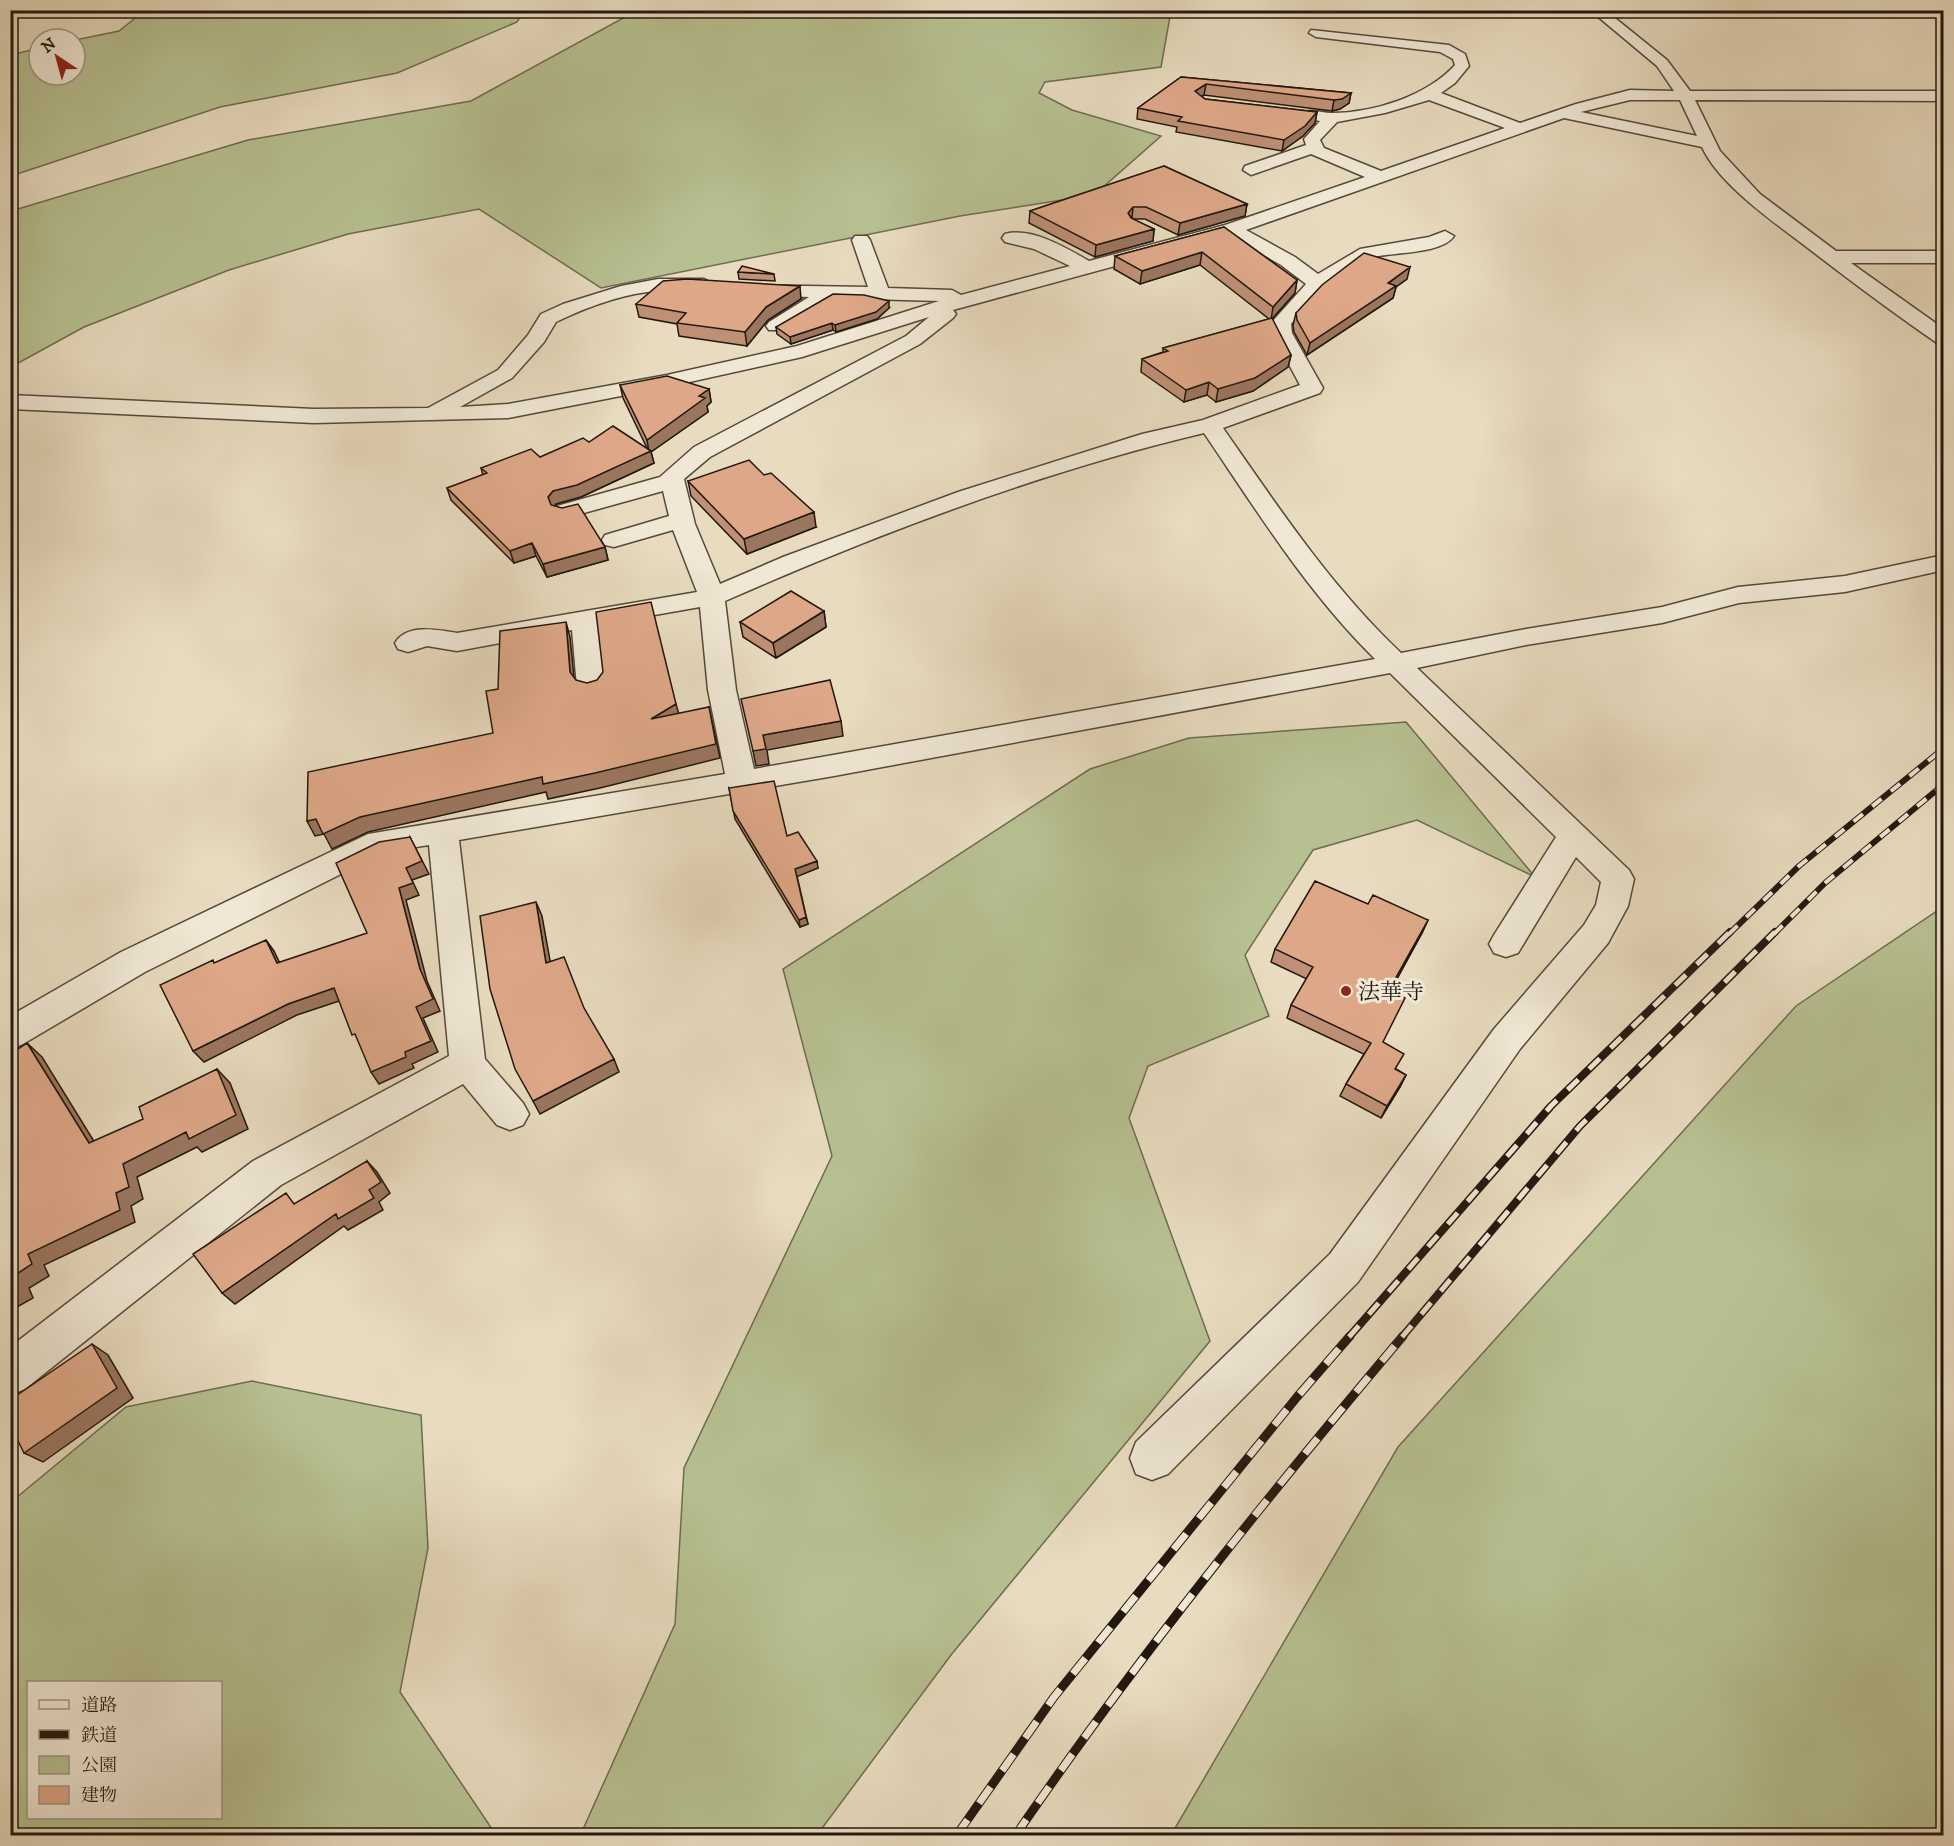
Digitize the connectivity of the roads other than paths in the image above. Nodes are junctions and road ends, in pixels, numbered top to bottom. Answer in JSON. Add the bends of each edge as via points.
{"nodes":[{"id":1,"x":1596,"y":10,"type":"edge"},
{"id":2,"x":1316,"y":33,"type":"dead end"},
{"id":3,"x":1428,"y":94,"type":"junction"},
{"id":4,"x":1685,"y":95,"type":"junction"},
{"id":5,"x":1944,"y":96,"type":"edge"},
{"id":6,"x":1561,"y":113,"type":"junction"},
{"id":7,"x":1297,"y":114,"type":"edge"},
{"id":8,"x":1332,"y":118,"type":"junction"},
{"id":9,"x":1519,"y":128,"type":"junction"},
{"id":10,"x":1708,"y":143,"type":"junction"},
{"id":11,"x":1316,"y":148,"type":"junction"},
{"id":12,"x":1251,"y":170,"type":"dead end"},
{"id":13,"x":1378,"y":176,"type":"junction"},
{"id":14,"x":1148,"y":229,"type":"edge"},
{"id":15,"x":1231,"y":229,"type":"junction"},
{"id":16,"x":1445,"y":236,"type":"dead end"},
{"id":17,"x":1011,"y":238,"type":"dead end"},
{"id":18,"x":861,"y":240,"type":"dead end"},
{"id":19,"x":1175,"y":243,"type":"junction"},
{"id":20,"x":1833,"y":257,"type":"junction"},
{"id":21,"x":1944,"y":257,"type":"edge"},
{"id":22,"x":1086,"y":267,"type":"junction"},
{"id":23,"x":1317,"y":283,"type":"junction"},
{"id":24,"x":829,"y":293,"type":"junction"},
{"id":25,"x":880,"y":293,"type":"junction"},
{"id":26,"x":964,"y":300,"type":"junction"},
{"id":27,"x":776,"y":326,"type":"edge"},
{"id":28,"x":1944,"y":339,"type":"edge"},
{"id":29,"x":10,"y":402,"type":"edge"},
{"id":30,"x":429,"y":415,"type":"junction"},
{"id":31,"x":1210,"y":425,"type":"junction"},
{"id":32,"x":673,"y":481,"type":"junction"},
{"id":33,"x":566,"y":511,"type":"edge"},
{"id":34,"x":682,"y":520,"type":"junction"},
{"id":35,"x":614,"y":540,"type":"dead end"},
{"id":36,"x":1944,"y":562,"type":"edge"},
{"id":37,"x":712,"y":597,"type":"junction"},
{"id":38,"x":585,"y":619,"type":"junction"},
{"id":39,"x":408,"y":643,"type":"dead end"},
{"id":40,"x":1391,"y":662,"type":"junction"},
{"id":41,"x":591,"y":687,"type":"edge"},
{"id":42,"x":741,"y":779,"type":"junction"},
{"id":43,"x":443,"y":832,"type":"junction"},
{"id":44,"x":1573,"y":836,"type":"junction"},
{"id":45,"x":1506,"y":944,"type":"dead end"},
{"id":46,"x":10,"y":1034,"type":"edge"},
{"id":47,"x":468,"y":1064,"type":"junction"},
{"id":48,"x":510,"y":1114,"type":"dead end"},
{"id":49,"x":10,"y":1374,"type":"edge"},
{"id":50,"x":1152,"y":1458,"type":"dead end"}],
"edges":[{"from":1,"to":4,"type":"street","via":[[1662,63]]},
{"from":2,"to":3,"type":"street","via":[[1435,46],[1460,57],[1462,66],[1456,74]]},
{"from":3,"to":8,"type":"street","via":[[1380,110]]},
{"from":3,"to":9,"type":"street"},
{"from":4,"to":5,"type":"street"},
{"from":4,"to":6,"type":"street","via":[[1630,95]]},
{"from":4,"to":10,"type":"street"},
{"from":6,"to":9,"type":"street"},
{"from":6,"to":10,"type":"street"},
{"from":7,"to":8,"type":"street"},
{"from":8,"to":11,"type":"street","via":[[1312,139]]},
{"from":9,"to":13,"type":"street"},
{"from":10,"to":20,"type":"street","via":[[1754,198]]},
{"from":11,"to":12,"type":"street"},
{"from":11,"to":13,"type":"street"},
{"from":13,"to":15,"type":"street"},
{"from":14,"to":19,"type":"street"},
{"from":15,"to":19,"type":"street"},
{"from":15,"to":23,"type":"street","via":[[1288,261]]},
{"from":16,"to":23,"type":"street","via":[[1434,242],[1367,253]]},
{"from":17,"to":22,"type":"street","via":[[1048,246]]},
{"from":18,"to":25,"type":"street"},
{"from":19,"to":22,"type":"street"},
{"from":20,"to":21,"type":"street"},
{"from":20,"to":28,"type":"street"},
{"from":22,"to":26,"type":"street"},
{"from":23,"to":31,"type":"street","via":[[1281,323],[1282,333],[1312,388]]},
{"from":24,"to":25,"type":"street"},
{"from":24,"to":27,"type":"street"},
{"from":24,"to":30,"type":"street","via":[[658,285],[628,290],[548,318],[537,338],[505,374]]},
{"from":25,"to":26,"type":"street","via":[[946,294]]},
{"from":26,"to":30,"type":"street","via":[[741,366],[508,411]]},
{"from":26,"to":32,"type":"street","via":[[913,340],[702,452],[672,477]]},
{"from":29,"to":30,"type":"street","via":[[314,416]]},
{"from":31,"to":37,"type":"street","via":[[1150,438],[966,497],[792,562]]},
{"from":31,"to":40,"type":"street","via":[[1292,545]]},
{"from":32,"to":33,"type":"street"},
{"from":32,"to":34,"type":"street"},
{"from":34,"to":35,"type":"street"},
{"from":34,"to":37,"type":"street"},
{"from":36,"to":40,"type":"street","via":[[1845,584],[1738,595],[1662,615]]},
{"from":37,"to":38,"type":"street"},
{"from":37,"to":42,"type":"street","via":[[722,690]]},
{"from":38,"to":39,"type":"street","via":[[457,642],[426,637]]},
{"from":38,"to":41,"type":"street"},
{"from":40,"to":42,"type":"street","via":[[834,766]]},
{"from":40,"to":44,"type":"street"},
{"from":42,"to":43,"type":"street"},
{"from":43,"to":46,"type":"street","via":[[379,842],[133,962]]},
{"from":43,"to":47,"type":"street"},
{"from":44,"to":45,"type":"street"},
{"from":44,"to":50,"type":"street","via":[[1618,879],[1612,906],[1596,934],[1506,1039],[1344,1268]]},
{"from":47,"to":48,"type":"street"},
{"from":47,"to":49,"type":"street","via":[[267,1173]]}]}
